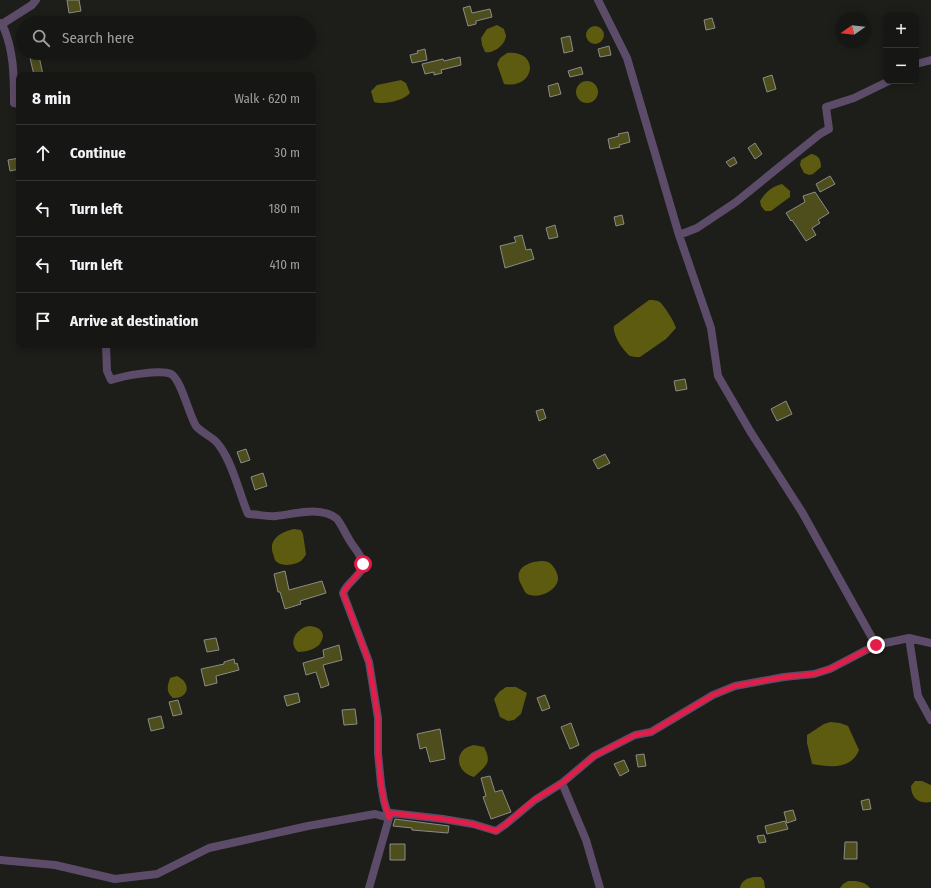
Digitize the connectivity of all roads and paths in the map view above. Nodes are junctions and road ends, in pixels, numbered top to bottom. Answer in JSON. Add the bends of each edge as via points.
{"nodes":[{"id":1,"x":36,"y":0,"type":"edge"},
{"id":2,"x":598,"y":0,"type":"edge"},
{"id":3,"x":1,"y":24,"type":"edge"},
{"id":4,"x":931,"y":60,"type":"edge"},
{"id":5,"x":919,"y":63,"type":"edge"},
{"id":6,"x":883,"y":84,"type":"edge"},
{"id":7,"x":16,"y":103,"type":"edge"},
{"id":8,"x":678,"y":235,"type":"junction"},
{"id":9,"x":106,"y":348,"type":"edge"},
{"id":10,"x":909,"y":638,"type":"junction"},
{"id":11,"x":931,"y":643,"type":"edge"},
{"id":12,"x":876,"y":645,"type":"junction"},
{"id":13,"x":931,"y":720,"type":"edge"},
{"id":14,"x":562,"y":783,"type":"junction"},
{"id":15,"x":389,"y":818,"type":"junction"},
{"id":16,"x":0,"y":860,"type":"edge"},
{"id":17,"x":369,"y":888,"type":"edge"},
{"id":18,"x":600,"y":888,"type":"edge"}],
"edges":[{"from":1,"to":3,"type":"street"},
{"from":2,"to":8,"type":"street","via":[[627,58]]},
{"from":3,"to":7,"type":"street","via":[[8,35],[13,60]]},
{"from":4,"to":5,"type":"street"},
{"from":6,"to":8,"type":"street","via":[[854,98],[826,107],[830,129],[820,134],[736,202],[697,228]]},
{"from":8,"to":12,"type":"street","via":[[711,328],[718,376],[802,512]]},
{"from":9,"to":15,"type":"street","via":[[107,372],[110,380],[162,371],[172,374],[178,381],[197,427],[215,440],[222,450],[248,514],[275,516],[299,511],[325,514],[337,519],[358,553],[363,564],[362,569],[343,593],[369,662],[378,718],[381,784]]},
{"from":10,"to":11,"type":"street"},
{"from":10,"to":12,"type":"street"},
{"from":10,"to":13,"type":"street","via":[[918,696]]},
{"from":12,"to":14,"type":"street","via":[[830,669],[814,674],[735,686],[713,695],[651,732],[635,735],[594,756]]},
{"from":14,"to":15,"type":"street","via":[[534,800],[496,831],[443,819],[391,813]]},
{"from":14,"to":18,"type":"street","via":[[586,840]]},
{"from":15,"to":16,"type":"street","via":[[375,814],[244,840],[209,848],[157,874],[115,879],[55,865]]},
{"from":15,"to":17,"type":"street"}]}
